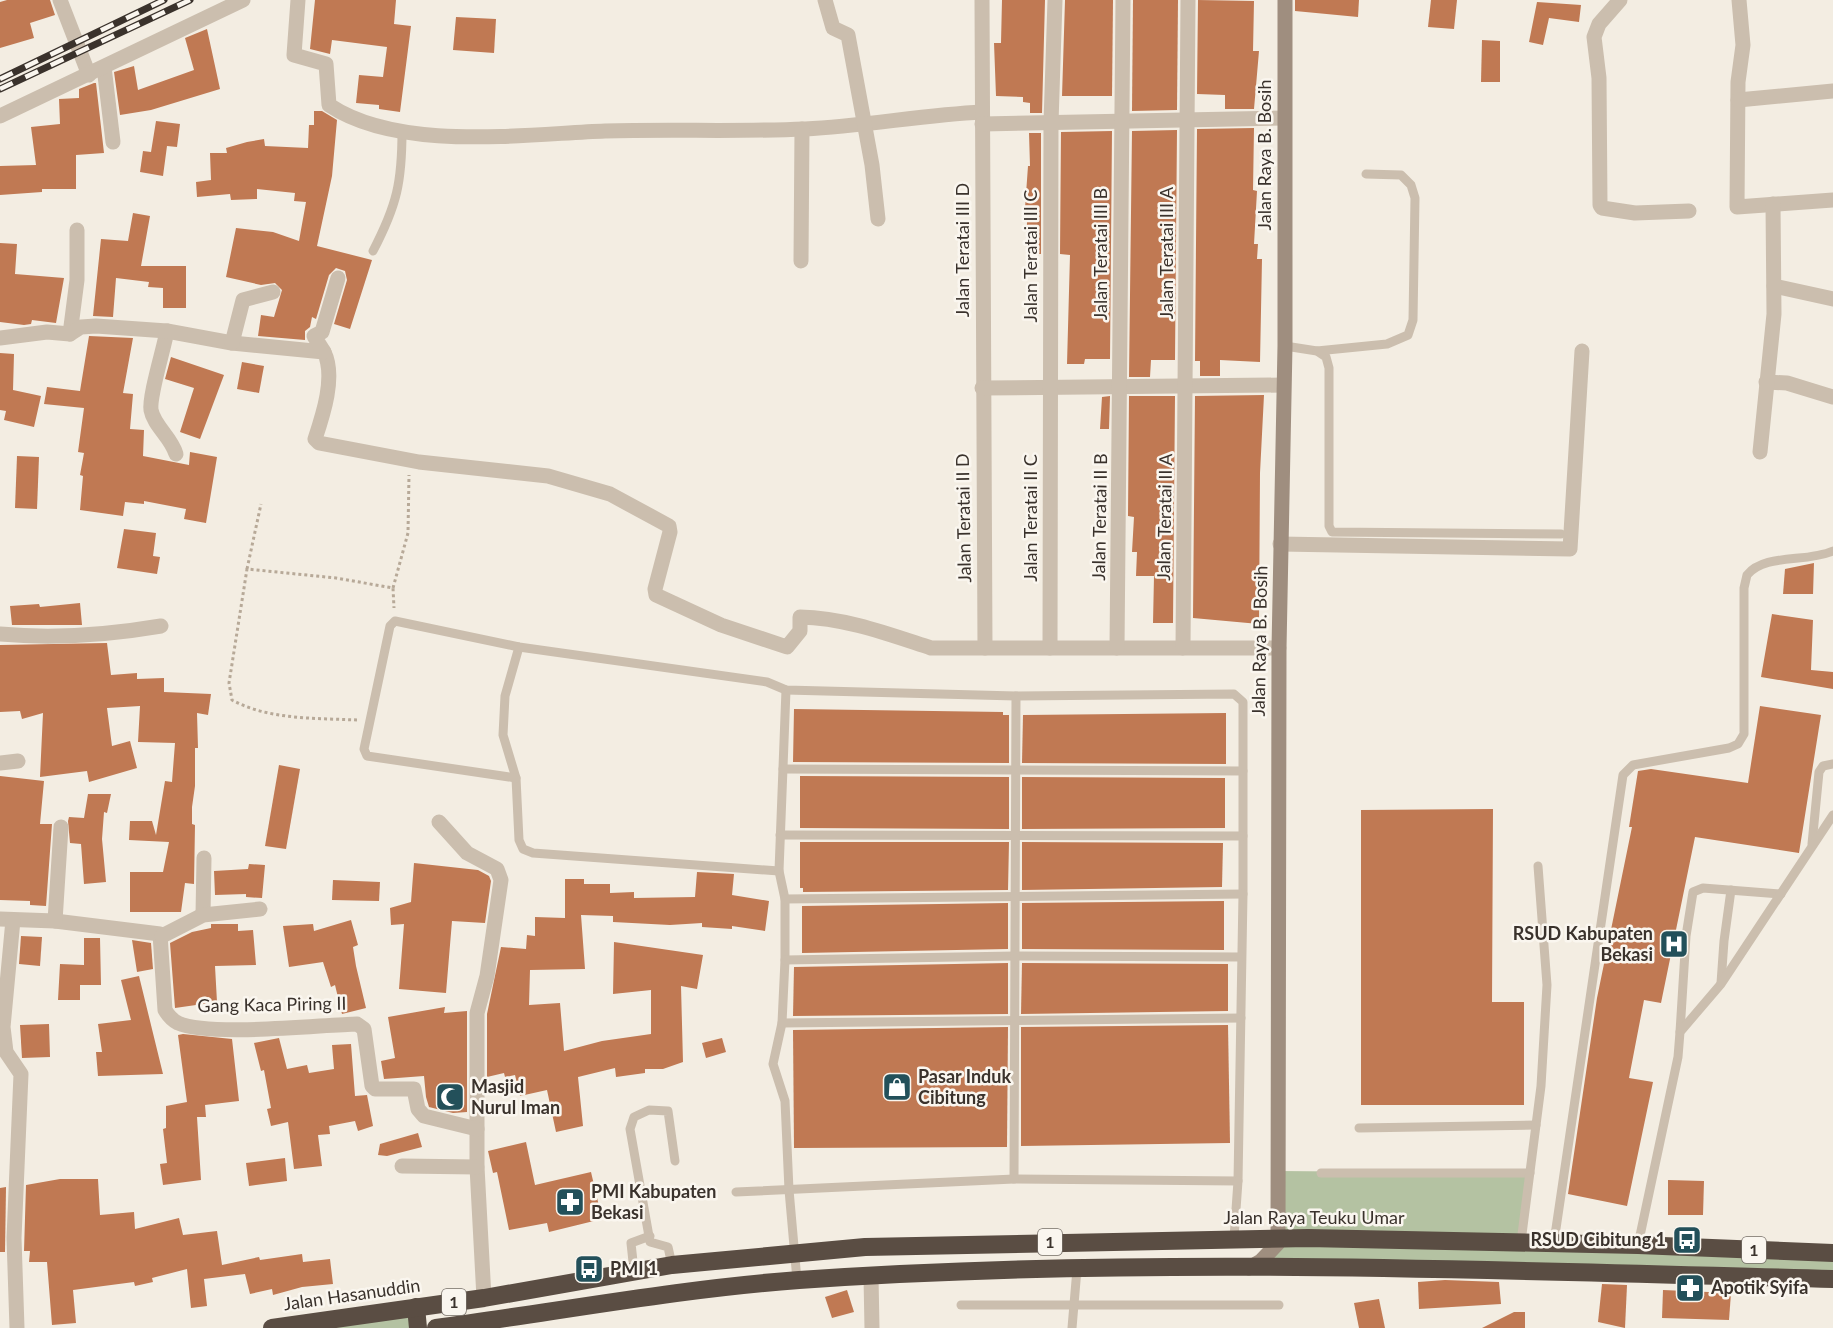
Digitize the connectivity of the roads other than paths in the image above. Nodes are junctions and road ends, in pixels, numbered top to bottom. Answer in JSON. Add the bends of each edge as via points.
{"nodes":[{"id":1,"x":60,"y":0,"type":"edge"},
{"id":2,"x":243,"y":0,"type":"edge"},
{"id":3,"x":298,"y":0,"type":"edge"},
{"id":4,"x":825,"y":0,"type":"edge"},
{"id":5,"x":982,"y":0,"type":"edge"},
{"id":6,"x":1055,"y":0,"type":"edge"},
{"id":7,"x":1123,"y":0,"type":"edge"},
{"id":8,"x":1188,"y":0,"type":"edge"},
{"id":9,"x":1285,"y":0,"type":"edge"},
{"id":10,"x":1620,"y":0,"type":"edge"},
{"id":11,"x":1738,"y":0,"type":"edge"},
{"id":12,"x":104,"y":67,"type":"junction"},
{"id":13,"x":88,"y":75,"type":"junction"},
{"id":14,"x":1833,"y":92,"type":"edge"},
{"id":15,"x":1738,"y":100,"type":"junction"},
{"id":16,"x":0,"y":116,"type":"edge"},
{"id":17,"x":982,"y":118,"type":"junction"},
{"id":18,"x":1284,"y":118,"type":"junction"},
{"id":19,"x":1187,"y":120,"type":"junction"},
{"id":20,"x":1120,"y":122,"type":"junction"},
{"id":21,"x":1051,"y":123,"type":"junction"},
{"id":22,"x":865,"y":125,"type":"junction"},
{"id":23,"x":802,"y":129,"type":"junction"},
{"id":24,"x":402,"y":131,"type":"junction"},
{"id":25,"x":113,"y":142,"type":"dead end"},
{"id":26,"x":1366,"y":174,"type":"dead end"},
{"id":27,"x":1833,"y":200,"type":"edge"},
{"id":28,"x":1773,"y":204,"type":"junction"},
{"id":29,"x":1689,"y":211,"type":"dead end"},
{"id":30,"x":878,"y":219,"type":"dead end"},
{"id":31,"x":77,"y":230,"type":"dead end"},
{"id":32,"x":373,"y":251,"type":"dead end"},
{"id":33,"x":801,"y":261,"type":"dead end"},
{"id":34,"x":338,"y":278,"type":"dead end"},
{"id":35,"x":1774,"y":286,"type":"junction"},
{"id":36,"x":273,"y":292,"type":"dead end"},
{"id":37,"x":1833,"y":298,"type":"edge"},
{"id":38,"x":167,"y":331,"type":"junction"},
{"id":39,"x":70,"y":333,"type":"junction"},
{"id":40,"x":0,"y":338,"type":"edge"},
{"id":41,"x":232,"y":342,"type":"junction"},
{"id":42,"x":1285,"y":346,"type":"junction"},
{"id":43,"x":1317,"y":351,"type":"junction"},
{"id":44,"x":1582,"y":351,"type":"dead end"},
{"id":45,"x":324,"y":352,"type":"junction"},
{"id":46,"x":1767,"y":382,"type":"junction"},
{"id":47,"x":1283,"y":385,"type":"junction"},
{"id":48,"x":1187,"y":386,"type":"junction"},
{"id":49,"x":1121,"y":387,"type":"junction"},
{"id":50,"x":982,"y":388,"type":"junction"},
{"id":51,"x":1050,"y":388,"type":"junction"},
{"id":52,"x":1833,"y":397,"type":"edge"},
{"id":53,"x":1760,"y":452,"type":"dead end"},
{"id":54,"x":176,"y":454,"type":"dead end"},
{"id":55,"x":1561,"y":534,"type":"dead end"},
{"id":56,"x":1280,"y":544,"type":"junction"},
{"id":57,"x":1833,"y":551,"type":"edge"},
{"id":58,"x":161,"y":626,"type":"dead end"},
{"id":59,"x":0,"y":634,"type":"edge"},
{"id":60,"x":519,"y":647,"type":"junction"},
{"id":61,"x":985,"y":648,"type":"junction"},
{"id":62,"x":1050,"y":648,"type":"junction"},
{"id":63,"x":1117,"y":648,"type":"junction"},
{"id":64,"x":1183,"y":648,"type":"junction"},
{"id":65,"x":1279,"y":648,"type":"junction"},
{"id":66,"x":786,"y":690,"type":"junction"},
{"id":67,"x":1016,"y":696,"type":"junction"},
{"id":68,"x":18,"y":761,"type":"dead end"},
{"id":69,"x":0,"y":763,"type":"edge"},
{"id":70,"x":1833,"y":764,"type":"edge"},
{"id":71,"x":783,"y":769,"type":"junction"},
{"id":72,"x":1016,"y":770,"type":"junction"},
{"id":73,"x":1243,"y":771,"type":"junction"},
{"id":74,"x":516,"y":778,"type":"junction"},
{"id":75,"x":1833,"y":815,"type":"edge"},
{"id":76,"x":439,"y":822,"type":"dead end"},
{"id":77,"x":61,"y":827,"type":"dead end"},
{"id":78,"x":780,"y":835,"type":"junction"},
{"id":79,"x":1016,"y":835,"type":"junction"},
{"id":80,"x":1243,"y":836,"type":"junction"},
{"id":81,"x":1812,"y":847,"type":"junction"},
{"id":82,"x":204,"y":858,"type":"dead end"},
{"id":83,"x":1538,"y":867,"type":"dead end"},
{"id":84,"x":779,"y":871,"type":"junction"},
{"id":85,"x":1731,"y":890,"type":"junction"},
{"id":86,"x":1243,"y":894,"type":"junction"},
{"id":87,"x":1781,"y":894,"type":"junction"},
{"id":88,"x":1015,"y":895,"type":"junction"},
{"id":89,"x":785,"y":899,"type":"junction"},
{"id":90,"x":260,"y":909,"type":"dead end"},
{"id":91,"x":203,"y":915,"type":"junction"},
{"id":92,"x":7,"y":920,"type":"edge"},
{"id":93,"x":55,"y":921,"type":"junction"},
{"id":94,"x":162,"y":936,"type":"junction"},
{"id":95,"x":1015,"y":956,"type":"junction"},
{"id":96,"x":1241,"y":957,"type":"junction"},
{"id":97,"x":785,"y":960,"type":"junction"},
{"id":98,"x":1721,"y":984,"type":"junction"},
{"id":99,"x":1241,"y":1018,"type":"junction"},
{"id":100,"x":1015,"y":1022,"type":"junction"},
{"id":101,"x":782,"y":1023,"type":"junction"},
{"id":102,"x":1680,"y":1032,"type":"junction"},
{"id":103,"x":1536,"y":1125,"type":"junction"},
{"id":104,"x":1359,"y":1128,"type":"dead end"},
{"id":105,"x":477,"y":1129,"type":"junction"},
{"id":106,"x":675,"y":1161,"type":"dead end"},
{"id":107,"x":402,"y":1166,"type":"dead end"},
{"id":108,"x":477,"y":1167,"type":"junction"},
{"id":109,"x":1321,"y":1173,"type":"dead end"},
{"id":110,"x":1530,"y":1173,"type":"junction"},
{"id":111,"x":1014,"y":1179,"type":"junction"},
{"id":112,"x":1238,"y":1181,"type":"junction"},
{"id":113,"x":789,"y":1190,"type":"junction"},
{"id":114,"x":736,"y":1192,"type":"dead end"},
{"id":115,"x":650,"y":1236,"type":"junction"},
{"id":116,"x":1234,"y":1238,"type":"junction"},
{"id":117,"x":1278,"y":1239,"type":"junction"},
{"id":118,"x":1521,"y":1242,"type":"junction"},
{"id":119,"x":1554,"y":1242,"type":"junction"},
{"id":120,"x":1638,"y":1245,"type":"junction"},
{"id":121,"x":794,"y":1252,"type":"junction"},
{"id":122,"x":1833,"y":1253,"type":"edge"},
{"id":123,"x":672,"y":1265,"type":"junction"},
{"id":124,"x":1248,"y":1268,"type":"junction"},
{"id":125,"x":1077,"y":1269,"type":"junction"},
{"id":126,"x":634,"y":1271,"type":"junction"},
{"id":127,"x":1634,"y":1274,"type":"junction"},
{"id":128,"x":871,"y":1277,"type":"junction"},
{"id":129,"x":1833,"y":1279,"type":"edge"},
{"id":130,"x":797,"y":1280,"type":"junction"},
{"id":131,"x":484,"y":1298,"type":"junction"},
{"id":132,"x":961,"y":1305,"type":"dead end"},
{"id":133,"x":1279,"y":1305,"type":"dead end"},
{"id":134,"x":1072,"y":1306,"type":"junction"},
{"id":135,"x":416,"y":1307,"type":"junction"},
{"id":136,"x":476,"y":1325,"type":"edge"},
{"id":137,"x":17,"y":1328,"type":"edge"},
{"id":138,"x":272,"y":1328,"type":"edge"},
{"id":139,"x":418,"y":1328,"type":"edge"},
{"id":140,"x":436,"y":1328,"type":"edge"},
{"id":141,"x":872,"y":1328,"type":"edge"},
{"id":142,"x":1072,"y":1328,"type":"edge"}],
"edges":[{"from":1,"to":13,"type":"street"},
{"from":2,"to":12,"type":"street"},
{"from":3,"to":24,"type":"street","via":[[294,55],[326,64],[329,105],[373,125]]},
{"from":4,"to":22,"type":"street","via":[[832,28],[848,35]]},
{"from":5,"to":17,"type":"street","name":"Jalan Teratai III D"},
{"from":6,"to":21,"type":"street","name":"Jalan Teratai III C"},
{"from":7,"to":20,"type":"street","name":"Jalan Teratai III B"},
{"from":8,"to":19,"type":"street","name":"Jalan Teratai III A"},
{"from":9,"to":18,"type":"street","name":"Jalan Raya B. Bosih"},
{"from":10,"to":29,"type":"street","via":[[1599,24],[1594,37],[1599,78],[1600,205],[1635,213]]},
{"from":11,"to":15,"type":"street","via":[[1743,45]]},
{"from":12,"to":13,"type":"street"},
{"from":12,"to":25,"type":"street"},
{"from":13,"to":16,"type":"street"},
{"from":14,"to":15,"type":"street"},
{"from":15,"to":28,"type":"street","via":[[1737,207]]},
{"from":17,"to":21,"type":"street"},
{"from":17,"to":22,"type":"street"},
{"from":17,"to":50,"type":"street","name":"Jalan Teratai III D"},
{"from":18,"to":19,"type":"street"},
{"from":18,"to":42,"type":"street","name":"Jalan Raya B. Bosih"},
{"from":19,"to":20,"type":"street"},
{"from":19,"to":48,"type":"street","name":"Jalan Teratai III A"},
{"from":20,"to":21,"type":"street"},
{"from":20,"to":49,"type":"street","name":"Jalan Teratai III B"},
{"from":21,"to":51,"type":"street","name":"Jalan Teratai III C"},
{"from":22,"to":23,"type":"street"},
{"from":22,"to":30,"type":"street"},
{"from":23,"to":24,"type":"street","via":[[480,136]]},
{"from":23,"to":33,"type":"street"},
{"from":24,"to":32,"type":"lane","via":[[399,191]]},
{"from":26,"to":43,"type":"lane","via":[[1401,175],[1411,184],[1415,198],[1413,320],[1408,335],[1387,344]]},
{"from":27,"to":28,"type":"street"},
{"from":28,"to":35,"type":"street"},
{"from":31,"to":39,"type":"street","via":[[77,280]]},
{"from":34,"to":45,"type":"street","via":[[322,332],[314,336]]},
{"from":35,"to":37,"type":"street"},
{"from":35,"to":46,"type":"street"},
{"from":36,"to":41,"type":"street","via":[[243,300]]},
{"from":38,"to":39,"type":"street","via":[[96,326]]},
{"from":38,"to":41,"type":"street"},
{"from":38,"to":54,"type":"street","via":[[151,410]]},
{"from":39,"to":40,"type":"street"},
{"from":41,"to":45,"type":"street"},
{"from":42,"to":43,"type":"lane"},
{"from":42,"to":47,"type":"street","name":"Jalan Raya B. Bosih"},
{"from":43,"to":55,"type":"lane","via":[[1326,357],[1329,368],[1332,532]]},
{"from":44,"to":56,"type":"street","via":[[1570,549]]},
{"from":45,"to":61,"type":"street","via":[[329,380],[315,439],[319,443],[420,462],[549,477],[610,494],[669,524],[656,595],[721,625],[787,648],[800,631],[800,617],[884,632],[932,648]]},
{"from":46,"to":52,"type":"street","via":[[1787,383]]},
{"from":46,"to":53,"type":"street"},
{"from":47,"to":48,"type":"street"},
{"from":47,"to":56,"type":"street","name":"Jalan Raya B. Bosih"},
{"from":48,"to":49,"type":"street"},
{"from":48,"to":64,"type":"street","name":"Jalan Teratai II A"},
{"from":49,"to":51,"type":"street"},
{"from":49,"to":63,"type":"street","name":"Jalan Teratai II B"},
{"from":50,"to":51,"type":"street"},
{"from":50,"to":61,"type":"street","name":"Jalan Teratai II D"},
{"from":51,"to":62,"type":"street","name":"Jalan Teratai II C"},
{"from":56,"to":65,"type":"street","name":"Jalan Raya B. Bosih"},
{"from":57,"to":119,"type":"lane","via":[[1810,559],[1762,563],[1747,575],[1742,741],[1730,747],[1633,765],[1623,774]]},
{"from":58,"to":59,"type":"street","via":[[34,637]]},
{"from":60,"to":66,"type":"lane","via":[[767,682]]},
{"from":60,"to":74,"type":"lane","via":[[505,696],[503,735]]},
{"from":60,"to":74,"type":"lane","via":[[395,621],[390,626],[364,749],[370,758]]},
{"from":61,"to":62,"type":"street"},
{"from":62,"to":63,"type":"street"},
{"from":63,"to":64,"type":"street"},
{"from":64,"to":65,"type":"street"},
{"from":65,"to":117,"type":"street","name":"Jalan Raya B. Bosih"},
{"from":66,"to":67,"type":"lane"},
{"from":66,"to":71,"type":"lane"},
{"from":67,"to":72,"type":"lane"},
{"from":67,"to":73,"type":"lane","via":[[1234,694],[1243,702]]},
{"from":68,"to":69,"type":"street"},
{"from":70,"to":81,"type":"lane","via":[[1823,766],[1819,772]]},
{"from":71,"to":72,"type":"lane"},
{"from":71,"to":78,"type":"lane"},
{"from":72,"to":73,"type":"lane"},
{"from":72,"to":79,"type":"lane"},
{"from":73,"to":80,"type":"lane"},
{"from":74,"to":84,"type":"lane","via":[[519,840],[523,849],[533,853]]},
{"from":75,"to":81,"type":"lane"},
{"from":76,"to":105,"type":"street","via":[[467,853],[497,869],[501,880],[487,976],[477,1013]]},
{"from":77,"to":93,"type":"street"},
{"from":78,"to":79,"type":"lane"},
{"from":78,"to":84,"type":"lane"},
{"from":79,"to":80,"type":"lane"},
{"from":79,"to":88,"type":"lane"},
{"from":80,"to":86,"type":"lane"},
{"from":81,"to":87,"type":"lane"},
{"from":82,"to":91,"type":"street"},
{"from":83,"to":103,"type":"lane","via":[[1547,986]]},
{"from":84,"to":89,"type":"lane"},
{"from":85,"to":87,"type":"lane"},
{"from":85,"to":98,"type":"lane"},
{"from":85,"to":102,"type":"lane","via":[[1703,888],[1690,897]]},
{"from":86,"to":88,"type":"lane"},
{"from":86,"to":96,"type":"lane"},
{"from":87,"to":98,"type":"lane"},
{"from":88,"to":89,"type":"lane"},
{"from":88,"to":95,"type":"lane"},
{"from":89,"to":97,"type":"lane"},
{"from":90,"to":91,"type":"street"},
{"from":91,"to":94,"type":"street"},
{"from":92,"to":93,"type":"street"},
{"from":92,"to":137,"type":"street","via":[[3,1027],[6,1052],[21,1074],[14,1238]]},
{"from":93,"to":94,"type":"street"},
{"from":94,"to":105,"type":"street","name":"Gang Kaca Piring II","via":[[165,1010],[177,1022],[195,1027],[238,1028],[357,1024],[364,1029],[375,1089],[414,1089],[418,1109],[424,1116]]},
{"from":95,"to":96,"type":"lane"},
{"from":95,"to":97,"type":"lane"},
{"from":95,"to":100,"type":"lane"},
{"from":96,"to":99,"type":"lane"},
{"from":97,"to":101,"type":"lane"},
{"from":98,"to":102,"type":"lane"},
{"from":99,"to":100,"type":"lane"},
{"from":99,"to":112,"type":"lane"},
{"from":100,"to":101,"type":"lane"},
{"from":100,"to":111,"type":"lane"},
{"from":101,"to":113,"type":"lane","via":[[773,1064],[785,1101]]},
{"from":102,"to":120,"type":"lane"},
{"from":103,"to":104,"type":"lane"},
{"from":103,"to":110,"type":"lane"},
{"from":105,"to":108,"type":"street"},
{"from":106,"to":115,"type":"lane","via":[[668,1112],[649,1110],[634,1117],[630,1129]]},
{"from":107,"to":108,"type":"street"},
{"from":108,"to":131,"type":"street"},
{"from":109,"to":110,"type":"lane"},
{"from":110,"to":118,"type":"lane"},
{"from":111,"to":112,"type":"lane"},
{"from":111,"to":113,"type":"lane"},
{"from":112,"to":116,"type":"lane"},
{"from":113,"to":114,"type":"lane"},
{"from":113,"to":121,"type":"lane"},
{"from":115,"to":123,"type":"lane","via":[[650,1242],[668,1247]]},
{"from":115,"to":126,"type":"lane","via":[[631,1243]]},
{"from":116,"to":117,"type":"highway","name":"Jalan Raya Teuku Umar","number":"1"},
{"from":116,"to":121,"type":"highway","name":"Jalan Raya Teuku Umar","number":"1"},
{"from":117,"to":118,"type":"highway","name":"Jalan Raya Teuku Umar","number":"1"},
{"from":117,"to":124,"type":"street","via":[[1273,1251]]},
{"from":118,"to":119,"type":"highway","name":"Jalan Raya Teuku Umar","number":"1"},
{"from":119,"to":120,"type":"highway","name":"Jalan Raya Teuku Umar","number":"1"},
{"from":120,"to":122,"type":"highway","name":"Jalan Raya Teuku Umar","number":"1"},
{"from":120,"to":127,"type":"highway"},
{"from":121,"to":123,"type":"highway","name":"Jalan Hasanuddin","number":"1"},
{"from":121,"to":130,"type":"lane"},
{"from":123,"to":126,"type":"highway","name":"Jalan Hasanuddin","number":"1"},
{"from":124,"to":125,"type":"highway","number":"1"},
{"from":124,"to":127,"type":"highway","number":"1"},
{"from":125,"to":128,"type":"highway","number":"1"},
{"from":125,"to":134,"type":"lane"},
{"from":126,"to":131,"type":"highway","name":"Jalan Hasanuddin","number":"1"},
{"from":127,"to":129,"type":"highway","number":"1"},
{"from":128,"to":130,"type":"highway","number":"1"},
{"from":128,"to":141,"type":"street"},
{"from":130,"to":136,"type":"highway","number":"1"},
{"from":131,"to":135,"type":"highway","name":"Jalan Hasanuddin","number":"1"},
{"from":132,"to":134,"type":"lane"},
{"from":133,"to":134,"type":"lane"},
{"from":134,"to":142,"type":"lane"},
{"from":135,"to":138,"type":"highway","name":"Jalan Hasanuddin","number":"1"},
{"from":135,"to":139,"type":"highway"},
{"from":136,"to":140,"type":"highway","number":"1"}]}
